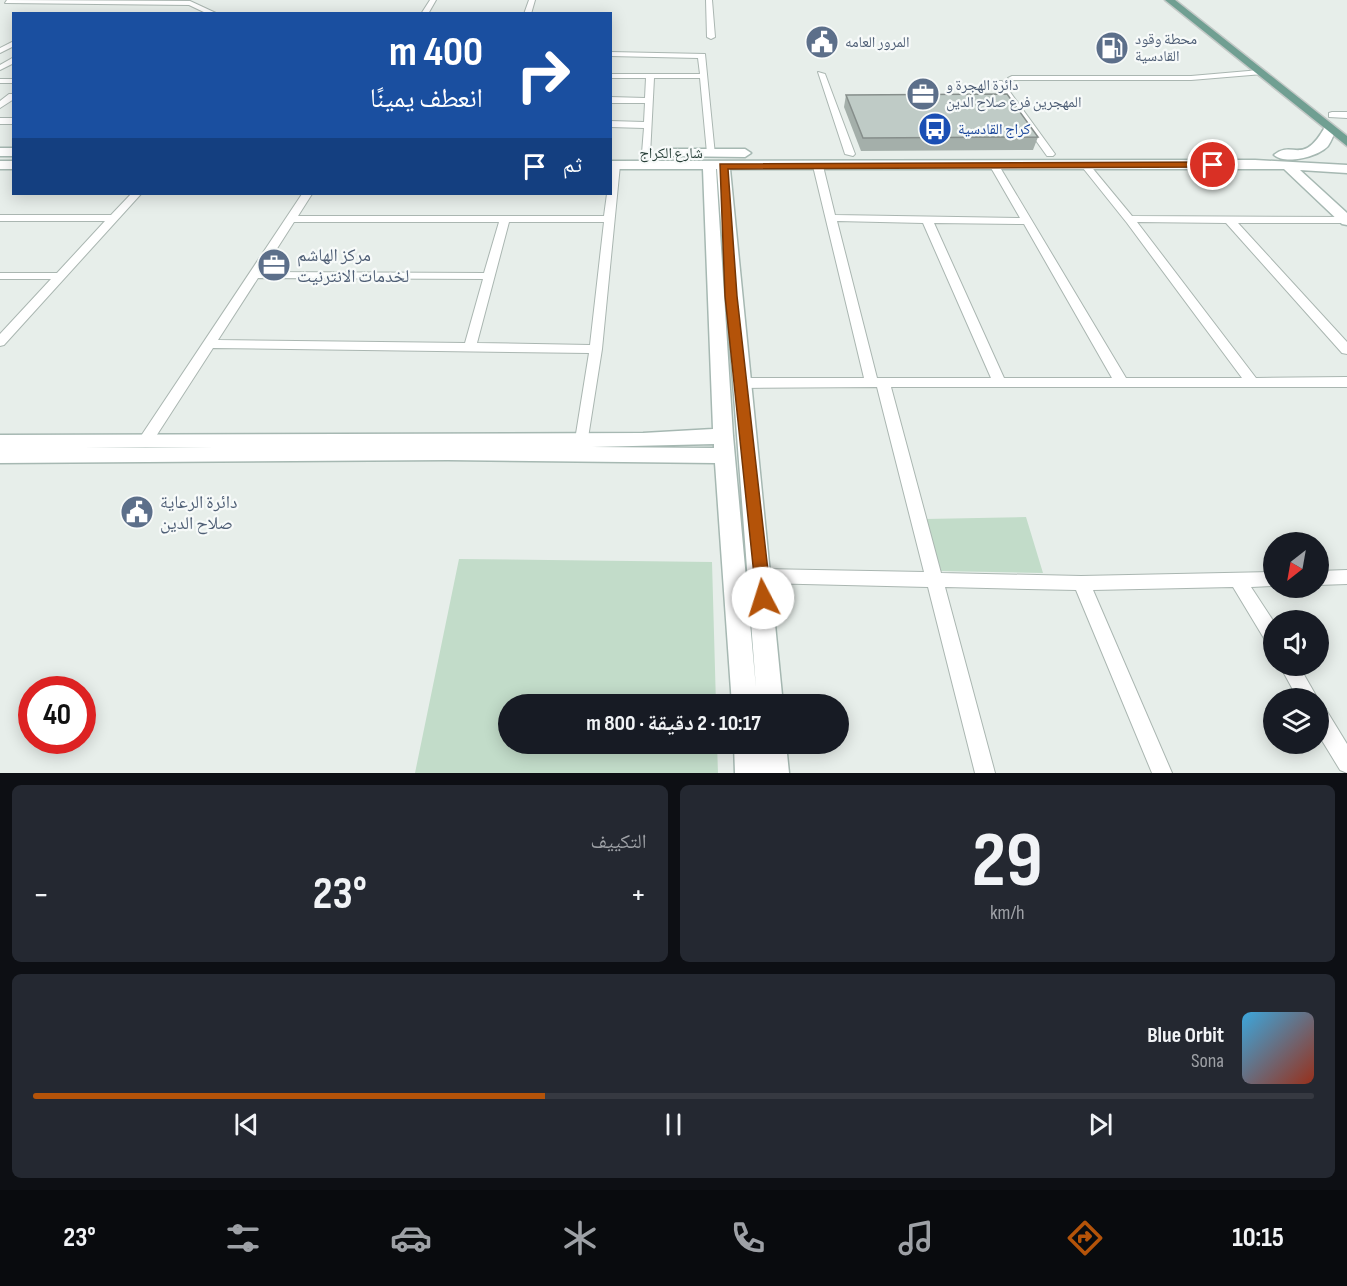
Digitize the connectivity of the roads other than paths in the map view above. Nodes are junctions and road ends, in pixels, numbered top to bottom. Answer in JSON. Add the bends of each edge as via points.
{"nodes":[{"id":1,"x":709,"y":0,"type":"edge"},
{"id":2,"x":1169,"y":0,"type":"edge"},
{"id":3,"x":1186,"y":0,"type":"edge"},
{"id":4,"x":7,"y":2,"type":"dead end"},
{"id":5,"x":62,"y":3,"type":"junction"},
{"id":6,"x":87,"y":3,"type":"junction"},
{"id":7,"x":48,"y":12,"type":"edge"},
{"id":8,"x":112,"y":12,"type":"dead end"},
{"id":9,"x":210,"y":12,"type":"edge"},
{"id":10,"x":711,"y":37,"type":"dead end"},
{"id":11,"x":9,"y":39,"type":"edge"},
{"id":12,"x":1247,"y":47,"type":"dead end"},
{"id":13,"x":0,"y":51,"type":"edge"},
{"id":14,"x":612,"y":54,"type":"edge"},
{"id":15,"x":1260,"y":72,"type":"junction"},
{"id":16,"x":821,"y":74,"type":"dead end"},
{"id":17,"x":612,"y":76,"type":"edge"},
{"id":18,"x":650,"y":76,"type":"junction"},
{"id":19,"x":704,"y":76,"type":"junction"},
{"id":20,"x":1012,"y":78,"type":"dead end"},
{"id":21,"x":0,"y":81,"type":"edge"},
{"id":22,"x":12,"y":81,"type":"edge"},
{"id":23,"x":999,"y":83,"type":"dead end"},
{"id":24,"x":612,"y":100,"type":"edge"},
{"id":25,"x":649,"y":101,"type":"junction"},
{"id":26,"x":1323,"y":107,"type":"dead end"},
{"id":27,"x":1332,"y":115,"type":"junction"},
{"id":28,"x":1347,"y":115,"type":"edge"},
{"id":29,"x":612,"y":124,"type":"edge"},
{"id":30,"x":648,"y":125,"type":"junction"},
{"id":31,"x":1347,"y":126,"type":"edge"},
{"id":32,"x":1330,"y":128,"type":"junction"},
{"id":33,"x":1347,"y":142,"type":"edge"},
{"id":34,"x":1314,"y":151,"type":"junction"},
{"id":35,"x":647,"y":153,"type":"junction"},
{"id":36,"x":850,"y":154,"type":"junction"},
{"id":37,"x":1050,"y":154,"type":"junction"},
{"id":38,"x":876,"y":160,"type":"junction"},
{"id":39,"x":612,"y":161,"type":"edge"},
{"id":40,"x":715,"y":162,"type":"junction"},
{"id":41,"x":1287,"y":165,"type":"junction"},
{"id":42,"x":818,"y":166,"type":"junction"},
{"id":43,"x":995,"y":166,"type":"junction"},
{"id":44,"x":1086,"y":166,"type":"junction"},
{"id":45,"x":1346,"y":166,"type":"edge"},
{"id":46,"x":135,"y":195,"type":"edge"},
{"id":47,"x":306,"y":195,"type":"edge"},
{"id":48,"x":610,"y":195,"type":"edge"},
{"id":49,"x":0,"y":218,"type":"edge"},
{"id":50,"x":113,"y":218,"type":"junction"},
{"id":51,"x":505,"y":218,"type":"junction"},
{"id":52,"x":832,"y":218,"type":"junction"},
{"id":53,"x":291,"y":219,"type":"junction"},
{"id":54,"x":609,"y":219,"type":"junction"},
{"id":55,"x":1129,"y":219,"type":"junction"},
{"id":56,"x":1229,"y":219,"type":"junction"},
{"id":57,"x":927,"y":220,"type":"junction"},
{"id":58,"x":1026,"y":221,"type":"junction"},
{"id":59,"x":1346,"y":221,"type":"edge"},
{"id":60,"x":254,"y":275,"type":"junction"},
{"id":61,"x":0,"y":276,"type":"edge"},
{"id":62,"x":60,"y":276,"type":"junction"},
{"id":63,"x":489,"y":276,"type":"junction"},
{"id":64,"x":724,"y":296,"type":"junction"},
{"id":65,"x":0,"y":342,"type":"edge"},
{"id":66,"x":210,"y":344,"type":"junction"},
{"id":67,"x":470,"y":347,"type":"junction"},
{"id":68,"x":596,"y":349,"type":"junction"},
{"id":69,"x":1347,"y":350,"type":"edge"},
{"id":70,"x":1252,"y":382,"type":"junction"},
{"id":71,"x":1347,"y":382,"type":"edge"},
{"id":72,"x":741,"y":383,"type":"junction"},
{"id":73,"x":1000,"y":383,"type":"junction"},
{"id":74,"x":1122,"y":383,"type":"junction"},
{"id":75,"x":878,"y":384,"type":"junction"},
{"id":76,"x":147,"y":440,"type":"junction"},
{"id":77,"x":582,"y":440,"type":"junction"},
{"id":78,"x":0,"y":442,"type":"edge"},
{"id":79,"x":724,"y":446,"type":"junction"},
{"id":80,"x":215,"y":447,"type":"junction"},
{"id":81,"x":248,"y":447,"type":"junction"},
{"id":82,"x":643,"y":447,"type":"junction"},
{"id":83,"x":0,"y":456,"type":"edge"},
{"id":84,"x":761,"y":576,"type":"junction"},
{"id":85,"x":1329,"y":578,"type":"edge"},
{"id":86,"x":1347,"y":578,"type":"edge"},
{"id":87,"x":1263,"y":579,"type":"edge"},
{"id":88,"x":933,"y":580,"type":"junction"},
{"id":89,"x":1238,"y":580,"type":"junction"},
{"id":90,"x":1081,"y":583,"type":"junction"},
{"id":91,"x":1263,"y":621,"type":"edge"},
{"id":92,"x":742,"y":642,"type":"junction"},
{"id":93,"x":766,"y":644,"type":"junction"},
{"id":94,"x":744,"y":694,"type":"edge"},
{"id":95,"x":769,"y":694,"type":"edge"},
{"id":96,"x":1329,"y":734,"type":"edge"},
{"id":97,"x":748,"y":754,"type":"edge"},
{"id":98,"x":774,"y":754,"type":"edge"},
{"id":99,"x":1347,"y":764,"type":"edge"},
{"id":100,"x":749,"y":773,"type":"edge"},
{"id":101,"x":775,"y":773,"type":"edge"},
{"id":102,"x":985,"y":773,"type":"edge"},
{"id":103,"x":1162,"y":773,"type":"edge"}],
"edges":[{"from":1,"to":10,"type":"street"},
{"from":2,"to":15,"type":"main road"},
{"from":3,"to":12,"type":"main road"},
{"from":4,"to":5,"type":"street"},
{"from":5,"to":6,"type":"street"},
{"from":5,"to":7,"type":"street"},
{"from":6,"to":8,"type":"street","via":[[72,11]]},
{"from":6,"to":9,"type":"street","via":[[190,3]]},
{"from":11,"to":13,"type":"street"},
{"from":14,"to":19,"type":"street","via":[[699,55],[703,58]]},
{"from":15,"to":20,"type":"street","via":[[1191,78]]},
{"from":15,"to":32,"type":"main road"},
{"from":16,"to":36,"type":"street"},
{"from":17,"to":18,"type":"street"},
{"from":18,"to":19,"type":"street"},
{"from":18,"to":25,"type":"street"},
{"from":19,"to":40,"type":"street"},
{"from":21,"to":22,"type":"street"},
{"from":23,"to":37,"type":"street"},
{"from":24,"to":25,"type":"street"},
{"from":25,"to":30,"type":"street"},
{"from":26,"to":27,"type":"main road"},
{"from":27,"to":28,"type":"street"},
{"from":27,"to":31,"type":"main road"},
{"from":29,"to":30,"type":"street"},
{"from":30,"to":35,"type":"street"},
{"from":32,"to":33,"type":"main road"},
{"from":32,"to":34,"type":"street","via":[[1328,139]]},
{"from":34,"to":37,"type":"street","name":"شارع الكراج","via":[[1283,155]]},
{"from":34,"to":45,"type":"street","via":[[1334,154]]},
{"from":35,"to":39,"type":"street","name":"شارع الكراج"},
{"from":35,"to":40,"type":"street","name":"شارع الكراج"},
{"from":36,"to":38,"type":"street","name":"شارع الكراج"},
{"from":36,"to":40,"type":"street","name":"شارع الكراج"},
{"from":37,"to":38,"type":"street","name":"شارع الكراج"},
{"from":38,"to":42,"type":"street"},
{"from":38,"to":43,"type":"street"},
{"from":39,"to":40,"type":"street"},
{"from":40,"to":42,"type":"street"},
{"from":40,"to":64,"type":"street"},
{"from":41,"to":44,"type":"street"},
{"from":41,"to":45,"type":"street"},
{"from":41,"to":59,"type":"street"},
{"from":42,"to":52,"type":"street"},
{"from":43,"to":44,"type":"street"},
{"from":43,"to":58,"type":"street"},
{"from":44,"to":55,"type":"street"},
{"from":46,"to":50,"type":"street"},
{"from":47,"to":53,"type":"street"},
{"from":48,"to":54,"type":"street"},
{"from":49,"to":50,"type":"street"},
{"from":50,"to":62,"type":"street"},
{"from":51,"to":53,"type":"street"},
{"from":51,"to":54,"type":"street"},
{"from":51,"to":63,"type":"street"},
{"from":52,"to":57,"type":"street"},
{"from":52,"to":75,"type":"street"},
{"from":53,"to":60,"type":"street"},
{"from":54,"to":68,"type":"street"},
{"from":55,"to":56,"type":"street"},
{"from":55,"to":70,"type":"street"},
{"from":56,"to":59,"type":"street"},
{"from":56,"to":69,"type":"street"},
{"from":57,"to":58,"type":"street"},
{"from":57,"to":73,"type":"street"},
{"from":58,"to":74,"type":"street"},
{"from":60,"to":63,"type":"street"},
{"from":60,"to":66,"type":"street"},
{"from":61,"to":62,"type":"street"},
{"from":62,"to":65,"type":"street"},
{"from":63,"to":67,"type":"street"},
{"from":64,"to":72,"type":"street"},
{"from":64,"to":79,"type":"street"},
{"from":66,"to":67,"type":"street"},
{"from":66,"to":76,"type":"street"},
{"from":67,"to":68,"type":"street"},
{"from":68,"to":77,"type":"street"},
{"from":70,"to":71,"type":"street"},
{"from":70,"to":74,"type":"street"},
{"from":72,"to":75,"type":"street"},
{"from":72,"to":84,"type":"street"},
{"from":73,"to":74,"type":"street"},
{"from":73,"to":75,"type":"street"},
{"from":75,"to":88,"type":"street"},
{"from":76,"to":78,"type":"street"},
{"from":76,"to":80,"type":"street"},
{"from":77,"to":81,"type":"street"},
{"from":77,"to":82,"type":"street"},
{"from":79,"to":82,"type":"street"},
{"from":79,"to":92,"type":"street"},
{"from":80,"to":81,"type":"street"},
{"from":80,"to":83,"type":"street"},
{"from":81,"to":82,"type":"street"},
{"from":84,"to":88,"type":"street"},
{"from":84,"to":93,"type":"street"},
{"from":85,"to":86,"type":"street"},
{"from":87,"to":89,"type":"street"},
{"from":88,"to":90,"type":"street"},
{"from":88,"to":102,"type":"street"},
{"from":89,"to":90,"type":"street"},
{"from":89,"to":91,"type":"street"},
{"from":90,"to":103,"type":"street"},
{"from":92,"to":93,"type":"street"},
{"from":92,"to":94,"type":"street"},
{"from":93,"to":95,"type":"street"},
{"from":96,"to":99,"type":"street"},
{"from":97,"to":100,"type":"street"},
{"from":98,"to":101,"type":"street"}]}
